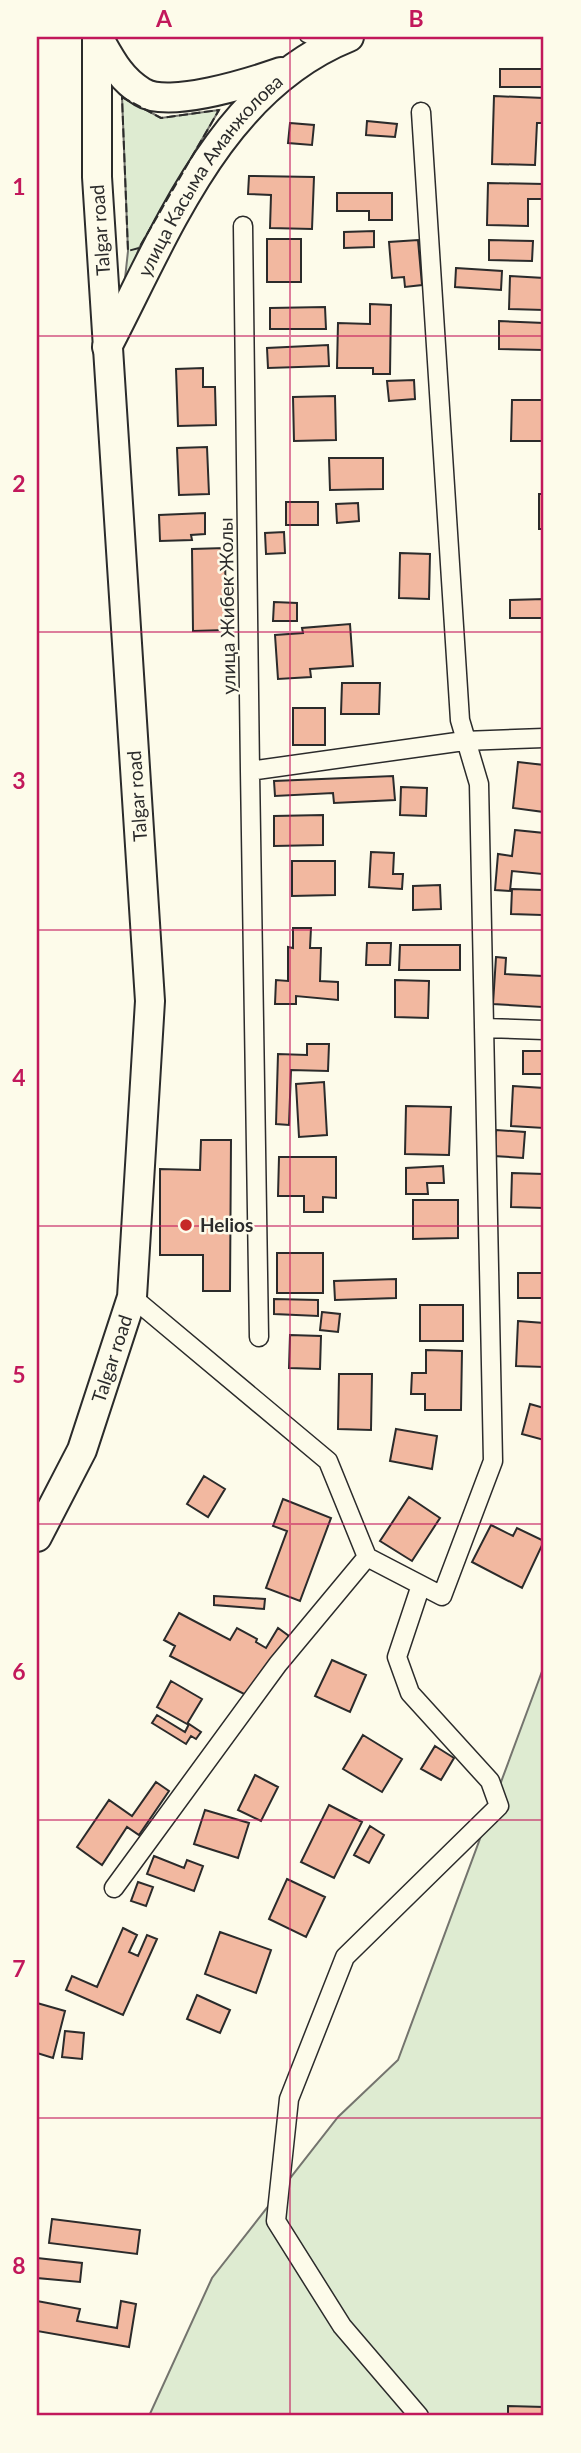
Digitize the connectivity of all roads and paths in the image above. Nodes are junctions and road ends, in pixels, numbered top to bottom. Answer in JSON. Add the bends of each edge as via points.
{"nodes":[{"id":1,"x":98,"y":37,"type":"edge"},
{"id":2,"x":327,"y":41,"type":"edge"},
{"id":3,"x":293,"y":68,"type":"junction"},
{"id":4,"x":421,"y":112,"type":"dead end"},
{"id":5,"x":243,"y":226,"type":"dead end"},
{"id":6,"x":107,"y":346,"type":"junction"},
{"id":7,"x":544,"y":738,"type":"edge"},
{"id":8,"x":464,"y":741,"type":"junction"},
{"id":9,"x":250,"y":771,"type":"junction"},
{"id":10,"x":484,"y":1028,"type":"junction"},
{"id":11,"x":544,"y":1030,"type":"edge"},
{"id":12,"x":131,"y":1297,"type":"junction"},
{"id":13,"x":259,"y":1337,"type":"dead end"},
{"id":14,"x":37,"y":1537,"type":"edge"},
{"id":15,"x":367,"y":1557,"type":"junction"},
{"id":16,"x":421,"y":1585,"type":"junction"},
{"id":17,"x":114,"y":1888,"type":"dead end"},
{"id":18,"x":419,"y":2416,"type":"edge"}],
"edges":[{"from":1,"to":3,"type":"main road","via":[[118,72],[144,94],[191,96]]},
{"from":1,"to":6,"type":"main road","name":"Talgar road","via":[[96,177]]},
{"from":2,"to":3,"type":"main road","name":"улица Касыма Аманжолова"},
{"from":3,"to":6,"type":"main road","name":"улица Касыма Аманжолова","via":[[240,116],[199,172]]},
{"from":4,"to":8,"type":"street"},
{"from":5,"to":9,"type":"street","name":"улица Жибек Жолы"},
{"from":6,"to":12,"type":"main road","name":"Talgar road","via":[[150,1001]]},
{"from":7,"to":8,"type":"street"},
{"from":8,"to":9,"type":"street"},
{"from":8,"to":10,"type":"street","via":[[479,784]]},
{"from":9,"to":13,"type":"street","name":"улица Жибек Жолы"},
{"from":10,"to":11,"type":"street"},
{"from":10,"to":16,"type":"street","via":[[492,1461],[442,1596]]},
{"from":12,"to":14,"type":"main road","name":"Talgar road","via":[[82,1450]]},
{"from":12,"to":15,"type":"street","via":[[328,1461]]},
{"from":15,"to":16,"type":"street"},
{"from":15,"to":17,"type":"street","via":[[278,1664]]},
{"from":16,"to":18,"type":"street","via":[[397,1657],[405,1681],[410,1693],[490,1781],[499,1807],[345,1956],[289,2099],[276,2221],[342,2326]]}]}
